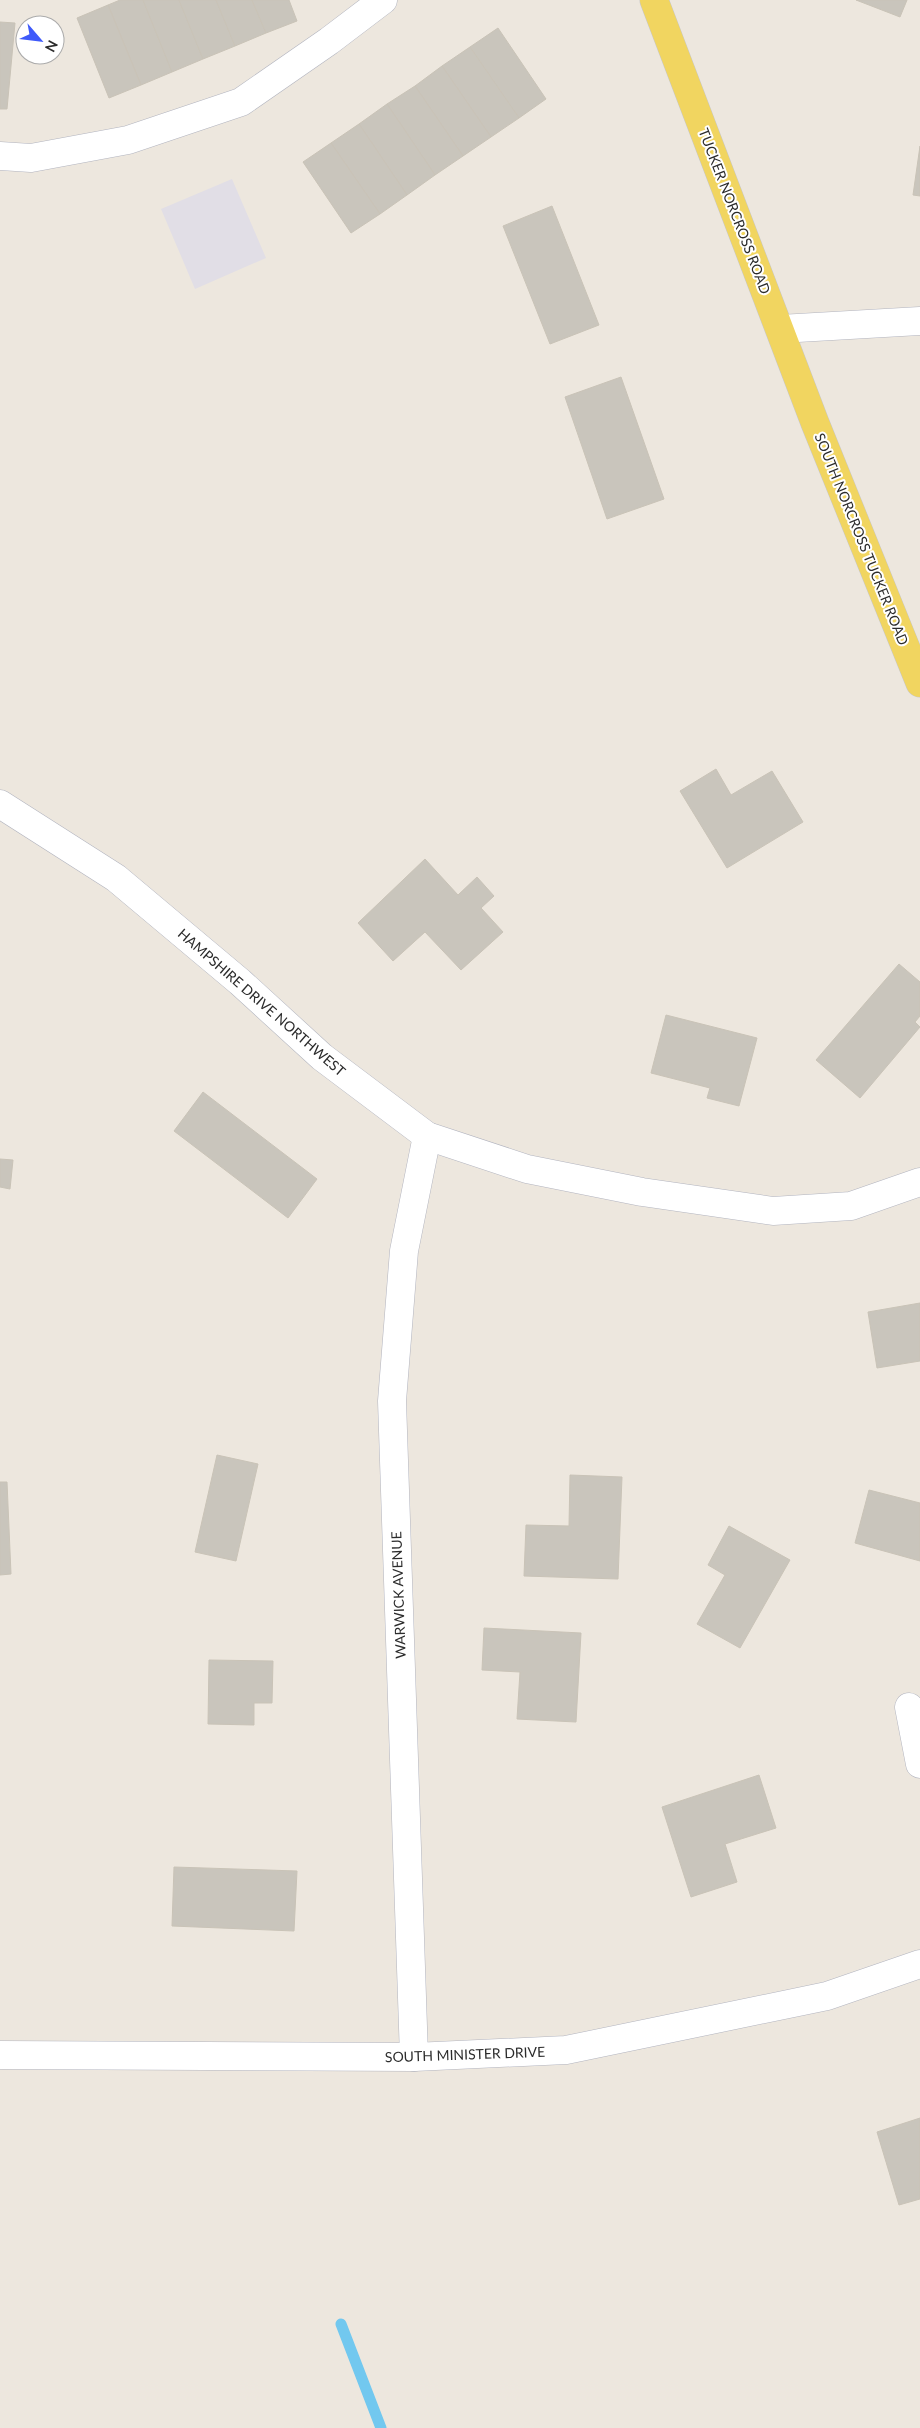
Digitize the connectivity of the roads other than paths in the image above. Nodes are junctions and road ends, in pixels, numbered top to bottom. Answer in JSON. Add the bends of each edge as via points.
{"nodes":[{"id":1,"x":654,"y":0,"type":"edge"},
{"id":2,"x":367,"y":5,"type":"edge"},
{"id":3,"x":0,"y":156,"type":"edge"},
{"id":4,"x":920,"y":321,"type":"edge"},
{"id":5,"x":780,"y":329,"type":"junction"},
{"id":6,"x":815,"y":423,"type":"joint"},
{"id":7,"x":920,"y":684,"type":"edge"},
{"id":8,"x":0,"y":804,"type":"edge"},
{"id":9,"x":427,"y":1136,"type":"junction"},
{"id":10,"x":920,"y":1182,"type":"edge"},
{"id":11,"x":909,"y":1707,"type":"dead end"},
{"id":12,"x":920,"y":1764,"type":"edge"},
{"id":13,"x":920,"y":1964,"type":"edge"},
{"id":14,"x":0,"y":2055,"type":"edge"},
{"id":15,"x":414,"y":2057,"type":"junction"}],
"edges":[{"from":1,"to":5,"type":"main road","name":"TUCKER NORCROSS ROAD"},
{"from":2,"to":3,"type":"street","via":[[241,102],[128,140],[31,158]]},
{"from":4,"to":5,"type":"street"},
{"from":5,"to":6,"type":"main road","name":"TUCKER NORCROSS ROAD"},
{"from":6,"to":7,"type":"main road","name":"SOUTH NORCROSS TUCKER ROAD"},
{"from":8,"to":9,"type":"street","name":"HAMPSHIRE DRIVE NORTHWEST","via":[[116,878],[240,982],[322,1057]]},
{"from":9,"to":10,"type":"street","name":"HAMPSHIRE DRIVE NORTHWEST","via":[[527,1169],[642,1192],[773,1211],[851,1206]]},
{"from":9,"to":15,"type":"street","name":"WARWICK AVENUE","via":[[404,1251],[392,1401]]},
{"from":11,"to":12,"type":"street"},
{"from":13,"to":15,"type":"street","name":"SOUTH MINISTER DRIVE","via":[[827,1996],[566,2050]]},
{"from":14,"to":15,"type":"street","name":"SOUTH MINISTER DRIVE"}]}
